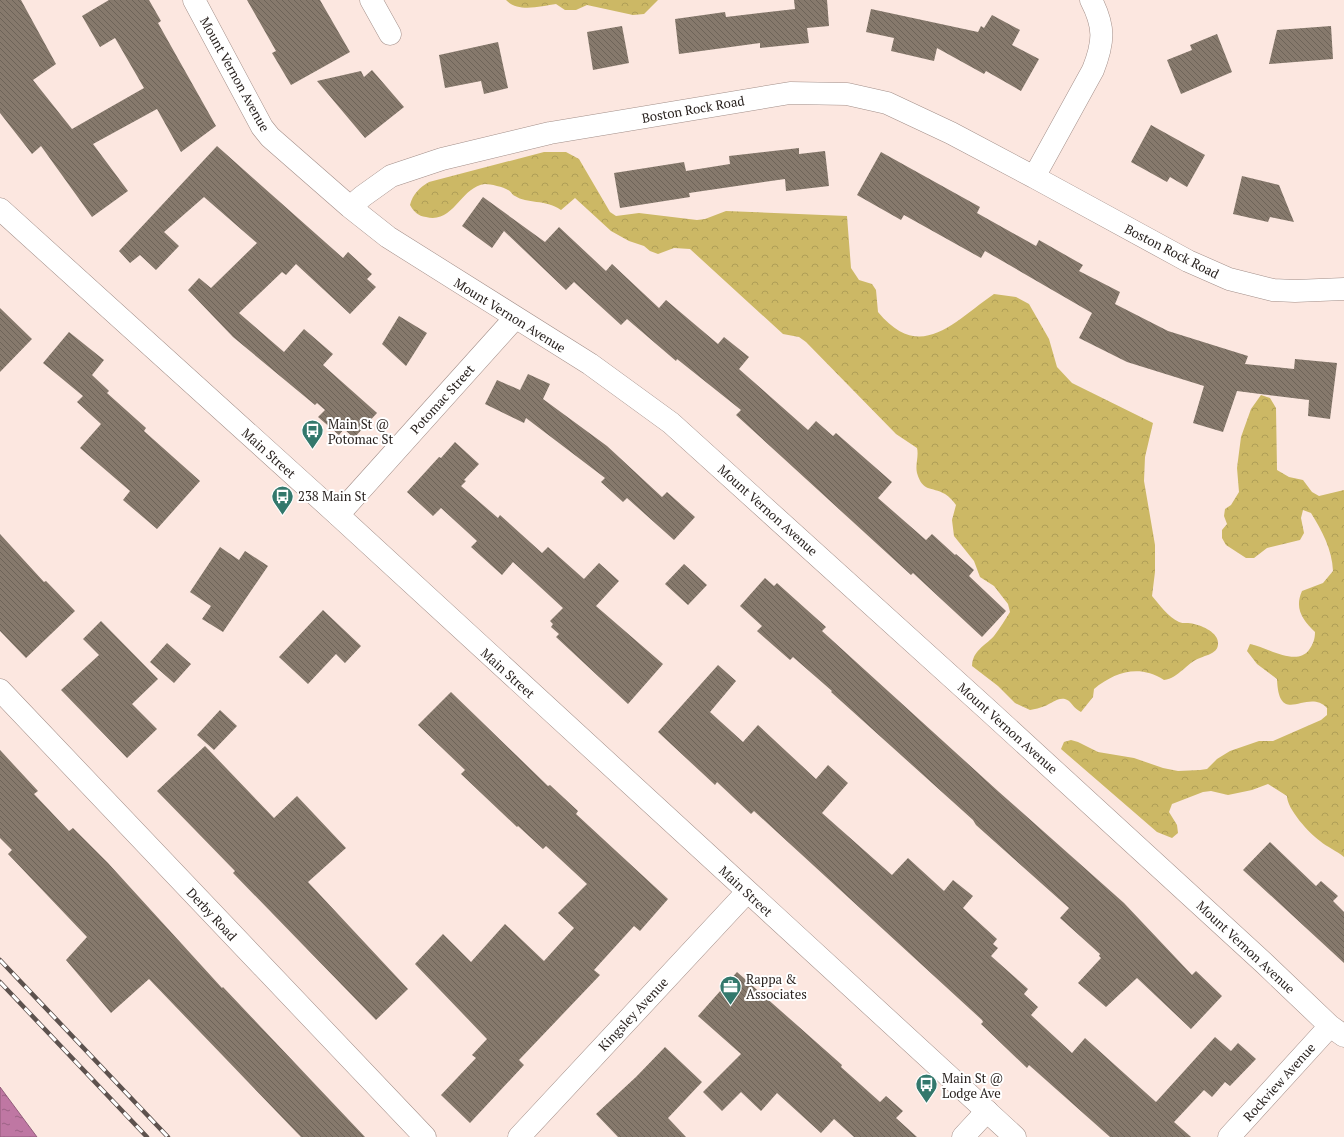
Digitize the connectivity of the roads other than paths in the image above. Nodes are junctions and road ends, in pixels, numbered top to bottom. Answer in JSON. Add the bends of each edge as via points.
{"nodes":[{"id":1,"x":194,"y":0,"type":"edge"},
{"id":2,"x":371,"y":0,"type":"edge"},
{"id":3,"x":1091,"y":0,"type":"edge"},
{"id":4,"x":390,"y":34,"type":"dead end"},
{"id":5,"x":1034,"y":177,"type":"junction"},
{"id":6,"x":350,"y":207,"type":"junction"},
{"id":7,"x":0,"y":209,"type":"edge"},
{"id":8,"x":1344,"y":289,"type":"edge"},
{"id":9,"x":515,"y":318,"type":"junction"},
{"id":10,"x":338,"y":515,"type":"junction"},
{"id":11,"x":0,"y":690,"type":"edge"},
{"id":12,"x":747,"y":892,"type":"junction"},
{"id":13,"x":1337,"y":1031,"type":"edge"},
{"id":14,"x":987,"y":1111,"type":"junction"},
{"id":15,"x":425,"y":1137,"type":"edge"},
{"id":16,"x":519,"y":1137,"type":"edge"},
{"id":17,"x":963,"y":1137,"type":"edge"},
{"id":18,"x":1015,"y":1137,"type":"edge"},
{"id":19,"x":1229,"y":1137,"type":"edge"}],
"edges":[{"from":1,"to":6,"type":"street","name":"Mount Vernon Avenue","via":[[265,131]]},
{"from":2,"to":4,"type":"street"},
{"from":3,"to":5,"type":"street","via":[[1101,24],[1102,38],[1097,59]]},
{"from":5,"to":6,"type":"street","name":"Boston Rock Road","via":[[887,103],[847,94],[790,92],[550,133],[442,159],[391,176]]},
{"from":5,"to":8,"type":"street","name":"Boston Rock Road","via":[[1188,261],[1229,279],[1273,290]]},
{"from":6,"to":9,"type":"street","name":"Mount Vernon Avenue","via":[[388,237]]},
{"from":7,"to":10,"type":"street","name":"Main Street"},
{"from":9,"to":10,"type":"street","name":"Potomac Street"},
{"from":9,"to":13,"type":"street","name":"Mount Vernon Avenue","via":[[613,380],[677,428],[1000,720]]},
{"from":10,"to":12,"type":"street","name":"Main Street"},
{"from":11,"to":15,"type":"street","name":"Derby Road"},
{"from":12,"to":14,"type":"street","name":"Main Street"},
{"from":12,"to":16,"type":"street","name":"Kingsley Avenue"},
{"from":13,"to":19,"type":"street","name":"Rockview Avenue"},
{"from":14,"to":17,"type":"street"},
{"from":14,"to":18,"type":"street","name":"Main Street"}]}
